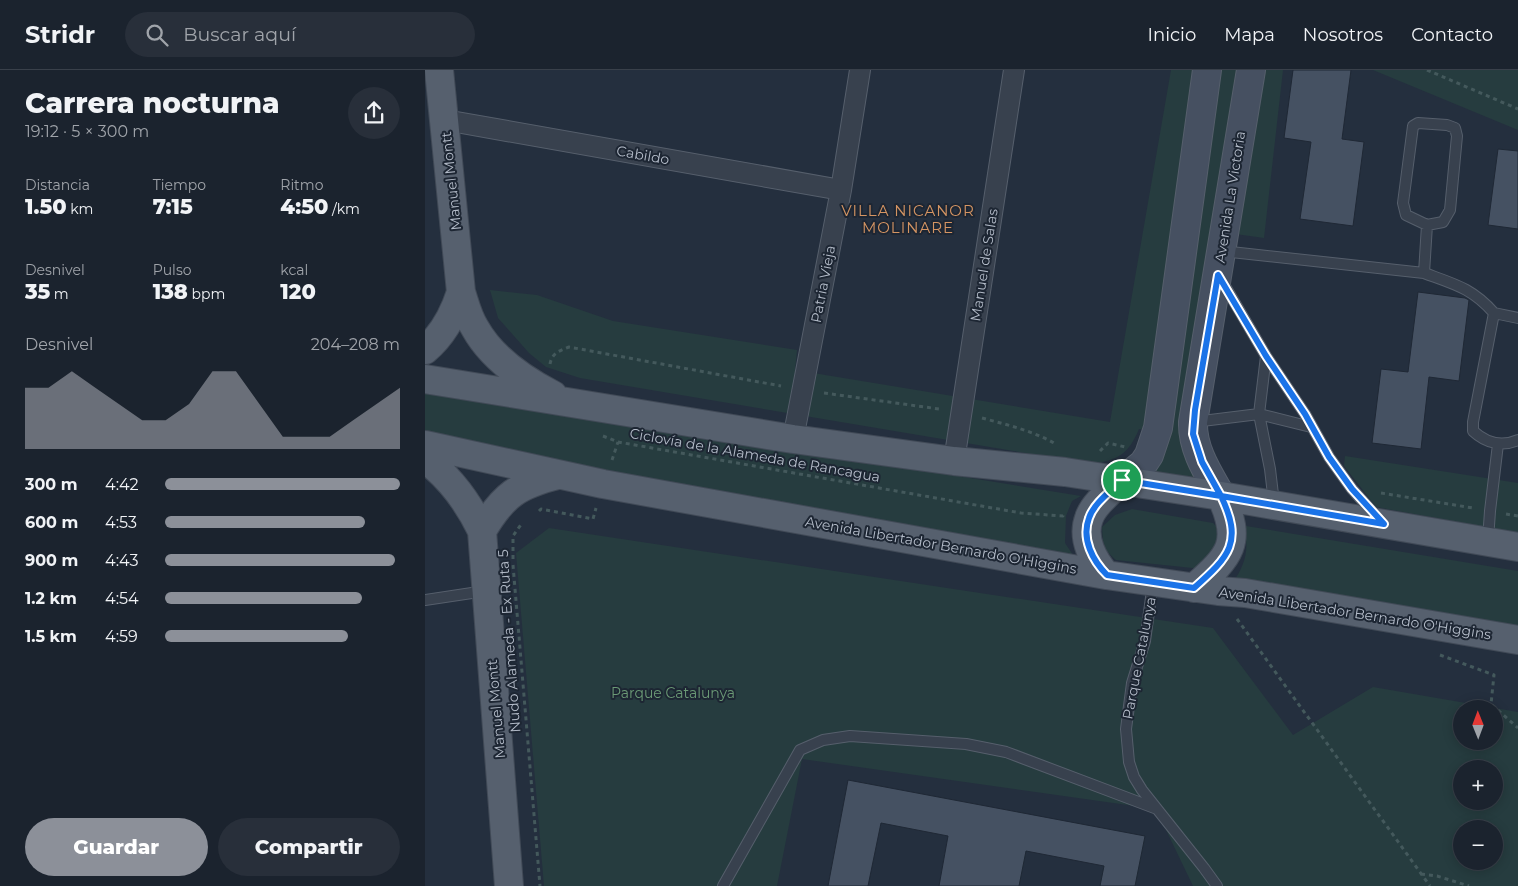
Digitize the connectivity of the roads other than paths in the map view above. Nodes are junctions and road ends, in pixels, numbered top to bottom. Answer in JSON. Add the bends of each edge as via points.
{"nodes":[{"id":1,"x":439,"y":70,"type":"edge"},
{"id":2,"x":860,"y":70,"type":"edge"},
{"id":3,"x":1014,"y":70,"type":"edge"},
{"id":4,"x":1207,"y":70,"type":"edge"},
{"id":5,"x":1251,"y":70,"type":"edge"},
{"id":6,"x":445,"y":120,"type":"junction"},
{"id":7,"x":841,"y":190,"type":"junction"},
{"id":8,"x":1427,"y":225,"type":"junction"},
{"id":9,"x":1219,"y":263,"type":"junction"},
{"id":10,"x":1425,"y":273,"type":"junction"},
{"id":11,"x":461,"y":292,"type":"junction"},
{"id":12,"x":1493,"y":313,"type":"junction"},
{"id":13,"x":1518,"y":318,"type":"edge"},
{"id":14,"x":425,"y":350,"type":"edge"},
{"id":15,"x":1266,"y":356,"type":"junction"},
{"id":16,"x":425,"y":379,"type":"edge"},
{"id":17,"x":568,"y":403,"type":"junction"},
{"id":18,"x":1259,"y":414,"type":"junction"},
{"id":19,"x":1193,"y":422,"type":"junction"},
{"id":20,"x":1311,"y":427,"type":"junction"},
{"id":21,"x":793,"y":439,"type":"junction"},
{"id":22,"x":1518,"y":440,"type":"edge"},
{"id":23,"x":1499,"y":444,"type":"junction"},
{"id":24,"x":425,"y":445,"type":"edge"},
{"id":25,"x":425,"y":458,"type":"edge"},
{"id":26,"x":954,"y":461,"type":"junction"},
{"id":27,"x":560,"y":474,"type":"junction"},
{"id":28,"x":1122,"y":480,"type":"junction"},
{"id":29,"x":1221,"y":496,"type":"junction"},
{"id":30,"x":1275,"y":504,"type":"junction"},
{"id":31,"x":1384,"y":524,"type":"junction"},
{"id":32,"x":482,"y":531,"type":"junction"},
{"id":33,"x":1488,"y":541,"type":"junction"},
{"id":34,"x":1518,"y":546,"type":"edge"},
{"id":35,"x":1107,"y":575,"type":"junction"},
{"id":36,"x":1153,"y":582,"type":"junction"},
{"id":37,"x":1206,"y":589,"type":"junction"},
{"id":38,"x":486,"y":591,"type":"junction"},
{"id":39,"x":425,"y":600,"type":"edge"},
{"id":40,"x":1518,"y":640,"type":"edge"},
{"id":41,"x":1157,"y":809,"type":"junction"},
{"id":42,"x":509,"y":886,"type":"edge"},
{"id":43,"x":723,"y":886,"type":"edge"},
{"id":44,"x":1217,"y":886,"type":"edge"}],
"edges":[{"from":1,"to":6,"type":"main road","name":"Manuel Montt"},
{"from":2,"to":7,"type":"street","name":"Patria Vieja"},
{"from":3,"to":26,"type":"street","name":"Manuel de Salas"},
{"from":4,"to":28,"type":"main road","via":[[1158,428],[1143,464]]},
{"from":5,"to":9,"type":"main road","name":"Avenida La Victoria"},
{"from":6,"to":7,"type":"street","name":"Cabildo"},
{"from":6,"to":11,"type":"main road","name":"Manuel Montt"},
{"from":7,"to":21,"type":"street","name":"Patria Vieja"},
{"from":8,"to":8,"type":"lane","via":[[1443,222],[1451,210],[1457,136],[1455,128],[1447,125],[1419,123],[1413,126],[1403,204],[1405,215]]},
{"from":8,"to":10,"type":"lane"},
{"from":9,"to":10,"type":"lane"},
{"from":9,"to":15,"type":"lane"},
{"from":9,"to":19,"type":"main road","name":"Avenida La Victoria"},
{"from":10,"to":12,"type":"lane","via":[[1465,288]]},
{"from":11,"to":14,"type":"main road","name":"Manuel Montt","via":[[448,322]]},
{"from":11,"to":17,"type":"main road","name":"Manuel Montt","via":[[475,328],[491,350],[515,371]]},
{"from":12,"to":13,"type":"lane"},
{"from":12,"to":23,"type":"lane","via":[[1473,431],[1480,438]]},
{"from":15,"to":18,"type":"lane"},
{"from":15,"to":20,"type":"lane"},
{"from":16,"to":17,"type":"main road"},
{"from":17,"to":21,"type":"main road"},
{"from":18,"to":19,"type":"lane"},
{"from":18,"to":20,"type":"lane"},
{"from":18,"to":30,"type":"lane"},
{"from":19,"to":29,"type":"main road","name":"Avenida La Victoria","via":[[1193,434],[1202,462]]},
{"from":20,"to":31,"type":"lane","via":[[1352,489]]},
{"from":21,"to":26,"type":"main road"},
{"from":22,"to":23,"type":"lane"},
{"from":23,"to":33,"type":"lane"},
{"from":24,"to":27,"type":"main road","name":"Avenida Libertador Bernardo O'Higgins"},
{"from":25,"to":32,"type":"main road","name":"Manuel Montt","via":[[465,499]]},
{"from":26,"to":28,"type":"main road"},
{"from":27,"to":32,"type":"main road","via":[[520,488],[492,514]]},
{"from":27,"to":35,"type":"main road","name":"Avenida Libertador Bernardo O'Higgins"},
{"from":28,"to":29,"type":"main road"},
{"from":28,"to":35,"type":"main road","via":[[1088,519],[1089,549],[1096,564]]},
{"from":29,"to":30,"type":"main road"},
{"from":29,"to":37,"type":"main road","via":[[1231,520],[1232,543]]},
{"from":30,"to":31,"type":"main road"},
{"from":31,"to":33,"type":"main road"},
{"from":32,"to":38,"type":"main road","name":"Manuel Montt"},
{"from":33,"to":34,"type":"main road"},
{"from":35,"to":36,"type":"main road","name":"Avenida Libertador Bernardo O'Higgins"},
{"from":36,"to":37,"type":"main road","name":"Avenida Libertador Bernardo O'Higgins"},
{"from":36,"to":41,"type":"lane","name":"Parque Catalunya","via":[[1145,641],[1132,683],[1126,729],[1134,777]]},
{"from":37,"to":40,"type":"main road","name":"Avenida Libertador Bernardo O'Higgins"},
{"from":38,"to":39,"type":"lane"},
{"from":38,"to":42,"type":"main road","name":"Manuel Montt"},
{"from":41,"to":43,"type":"lane","via":[[1006,752],[966,744],[850,736],[823,740],[800,750]]},
{"from":41,"to":44,"type":"lane","name":"Parque Catalunya"}]}
